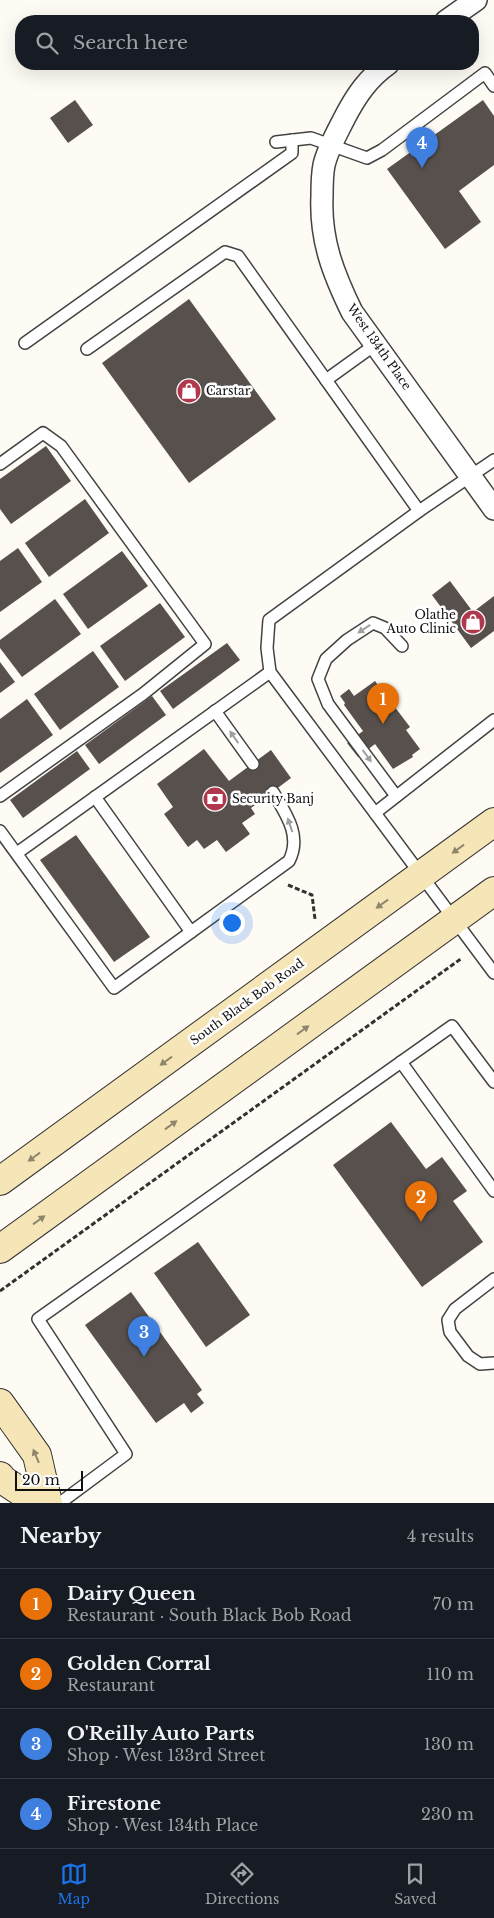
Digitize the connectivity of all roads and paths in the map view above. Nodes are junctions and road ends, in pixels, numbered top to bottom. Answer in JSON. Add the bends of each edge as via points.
{"nodes":[{"id":1,"x":476,"y":0,"type":"edge"},
{"id":2,"x":455,"y":15,"type":"edge"},
{"id":3,"x":380,"y":70,"type":"edge"},
{"id":4,"x":494,"y":86,"type":"edge"},
{"id":5,"x":292,"y":140,"type":"junction"},
{"id":6,"x":276,"y":142,"type":"dead end"},
{"id":7,"x":330,"y":146,"type":"junction"},
{"id":8,"x":25,"y":343,"type":"dead end"},
{"id":9,"x":376,"y":344,"type":"junction"},
{"id":10,"x":87,"y":349,"type":"dead end"},
{"id":11,"x":326,"y":380,"type":"junction"},
{"id":12,"x":494,"y":460,"type":"edge"},
{"id":13,"x":0,"y":464,"type":"edge"},
{"id":14,"x":470,"y":477,"type":"junction"},
{"id":15,"x":494,"y":510,"type":"edge"},
{"id":16,"x":420,"y":511,"type":"junction"},
{"id":17,"x":402,"y":646,"type":"dead end"},
{"id":18,"x":270,"y":672,"type":"junction"},
{"id":19,"x":215,"y":711,"type":"junction"},
{"id":20,"x":494,"y":720,"type":"edge"},
{"id":21,"x":253,"y":764,"type":"dead end"},
{"id":22,"x":273,"y":792,"type":"dead end"},
{"id":23,"x":0,"y":796,"type":"edge"},
{"id":24,"x":396,"y":796,"type":"junction"},
{"id":25,"x":95,"y":797,"type":"junction"},
{"id":26,"x":375,"y":813,"type":"junction"},
{"id":27,"x":494,"y":822,"type":"edge"},
{"id":28,"x":0,"y":831,"type":"edge"},
{"id":29,"x":16,"y":853,"type":"junction"},
{"id":30,"x":421,"y":875,"type":"junction"},
{"id":31,"x":288,"y":884,"type":"dead end"},
{"id":32,"x":494,"y":892,"type":"edge"},
{"id":33,"x":315,"y":919,"type":"dead end"},
{"id":34,"x":454,"y":920,"type":"junction"},
{"id":35,"x":191,"y":932,"type":"junction"},
{"id":36,"x":454,"y":963,"type":"dead end"},
{"id":37,"x":494,"y":973,"type":"edge"},
{"id":38,"x":401,"y":1062,"type":"junction"},
{"id":39,"x":494,"y":1082,"type":"edge"},
{"id":40,"x":1,"y":1179,"type":"edge"},
{"id":41,"x":494,"y":1191,"type":"edge"},
{"id":42,"x":0,"y":1249,"type":"edge"},
{"id":43,"x":494,"y":1279,"type":"edge"},
{"id":44,"x":0,"y":1291,"type":"edge"},
{"id":45,"x":494,"y":1362,"type":"edge"},
{"id":46,"x":0,"y":1403,"type":"edge"},
{"id":47,"x":0,"y":1476,"type":"edge"},
{"id":48,"x":38,"y":1503,"type":"edge"},
{"id":49,"x":48,"y":1503,"type":"edge"},
{"id":50,"x":60,"y":1503,"type":"edge"}],
"edges":[{"from":1,"to":2,"type":"street"},
{"from":3,"to":7,"type":"street","name":"West 134th Place","via":[[357,94]]},
{"from":4,"to":7,"type":"lane","via":[[484,73],[367,158]]},
{"from":5,"to":6,"type":"lane"},
{"from":5,"to":7,"type":"lane","via":[[311,138]]},
{"from":5,"to":8,"type":"lane","via":[[292,153]]},
{"from":7,"to":9,"type":"street","name":"West 134th Place","via":[[324,166],[321,219],[328,255],[352,312]]},
{"from":9,"to":11,"type":"lane"},
{"from":9,"to":14,"type":"street","name":"West 134th Place"},
{"from":10,"to":11,"type":"lane","via":[[225,252],[238,256]]},
{"from":11,"to":16,"type":"lane"},
{"from":12,"to":14,"type":"lane"},
{"from":13,"to":23,"type":"lane","via":[[43,433],[61,446],[205,644],[143,694]]},
{"from":14,"to":15,"type":"street","name":"West 134th Place"},
{"from":14,"to":16,"type":"lane"},
{"from":16,"to":18,"type":"lane","via":[[269,620],[267,648]]},
{"from":17,"to":24,"type":"lane","one_way":true,"via":[[386,628],[373,623],[326,659],[318,679],[328,704]]},
{"from":18,"to":19,"type":"lane"},
{"from":18,"to":26,"type":"lane"},
{"from":21,"to":19,"type":"lane","one_way":true},
{"from":19,"to":25,"type":"lane"},
{"from":20,"to":24,"type":"lane"},
{"from":35,"to":22,"type":"lane","one_way":true,"via":[[289,861],[294,852],[294,837],[290,820]]},
{"from":24,"to":26,"type":"lane"},
{"from":25,"to":29,"type":"lane"},
{"from":25,"to":35,"type":"lane"},
{"from":26,"to":30,"type":"lane"},
{"from":27,"to":30,"type":"main road","name":"South Black Bob Road","one_way":true},
{"from":28,"to":29,"type":"lane"},
{"from":29,"to":35,"type":"lane","via":[[114,988]]},
{"from":30,"to":34,"type":"lane"},
{"from":30,"to":40,"type":"main road","name":"South Black Bob Road","one_way":true},
{"from":31,"to":33,"type":"path","via":[[312,895]]},
{"from":32,"to":34,"type":"main road"},
{"from":34,"to":37,"type":"lane"},
{"from":42,"to":34,"type":"main road","one_way":true},
{"from":36,"to":44,"type":"path"},
{"from":38,"to":39,"type":"lane","via":[[452,1026]]},
{"from":38,"to":41,"type":"lane"},
{"from":38,"to":50,"type":"lane","via":[[38,1320],[126,1454]]},
{"from":43,"to":45,"type":"lane","via":[[455,1309],[448,1320],[450,1332],[468,1356],[480,1364]]},
{"from":49,"to":46,"type":"main road","one_way":true,"via":[[37,1454]]},
{"from":47,"to":48,"type":"main road"}]}
